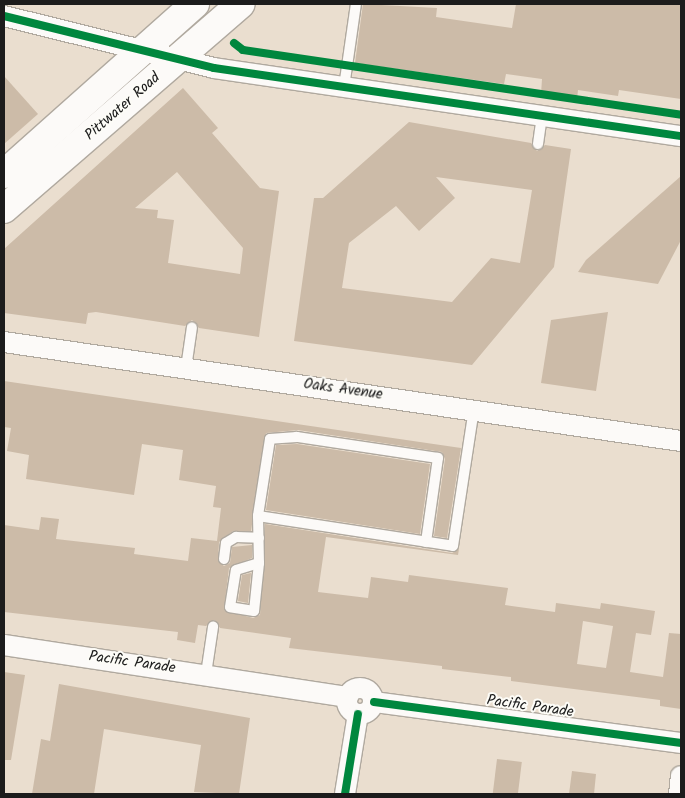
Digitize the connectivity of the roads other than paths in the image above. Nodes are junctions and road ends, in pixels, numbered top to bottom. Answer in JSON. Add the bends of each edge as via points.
{"nodes":[{"id":1,"x":195,"y":4,"type":"edge"},
{"id":2,"x":241,"y":4,"type":"edge"},
{"id":3,"x":356,"y":4,"type":"edge"},
{"id":4,"x":4,"y":16,"type":"edge"},
{"id":5,"x":141,"y":52,"type":"junction"},
{"id":6,"x":177,"y":60,"type":"junction"},
{"id":7,"x":344,"y":87,"type":"junction"},
{"id":8,"x":542,"y":116,"type":"junction"},
{"id":9,"x":681,"y":136,"type":"edge"},
{"id":10,"x":538,"y":144,"type":"dead end"},
{"id":11,"x":4,"y":174,"type":"edge"},
{"id":12,"x":4,"y":209,"type":"edge"},
{"id":13,"x":192,"y":327,"type":"dead end"},
{"id":14,"x":4,"y":342,"type":"edge"},
{"id":15,"x":186,"y":368,"type":"junction"},
{"id":16,"x":474,"y":409,"type":"junction"},
{"id":17,"x":681,"y":441,"type":"edge"},
{"id":18,"x":258,"y":516,"type":"junction"},
{"id":19,"x":259,"y":538,"type":"junction"},
{"id":20,"x":426,"y":542,"type":"junction"},
{"id":21,"x":224,"y":559,"type":"dead end"},
{"id":22,"x":259,"y":563,"type":"junction"},
{"id":23,"x":213,"y":627,"type":"dead end"},
{"id":24,"x":4,"y":645,"type":"edge"},
{"id":25,"x":206,"y":674,"type":"junction"},
{"id":26,"x":360,"y":704,"type":"junction"},
{"id":27,"x":681,"y":743,"type":"edge"},
{"id":28,"x":681,"y":776,"type":"edge"},
{"id":29,"x":345,"y":794,"type":"edge"},
{"id":30,"x":679,"y":794,"type":"edge"}],
"edges":[{"from":1,"to":5,"type":"highway","name":"Pittwater Road"},
{"from":2,"to":6,"type":"highway","name":"Pittwater Road"},
{"from":3,"to":7,"type":"lane"},
{"from":4,"to":5,"type":"street"},
{"from":5,"to":6,"type":"street"},
{"from":5,"to":11,"type":"highway","name":"Pittwater Road"},
{"from":6,"to":7,"type":"street"},
{"from":6,"to":12,"type":"highway","name":"Pittwater Road"},
{"from":7,"to":8,"type":"street"},
{"from":8,"to":9,"type":"street"},
{"from":8,"to":10,"type":"lane"},
{"from":13,"to":15,"type":"lane"},
{"from":14,"to":15,"type":"street","name":"Oaks Avenue"},
{"from":15,"to":16,"type":"street","name":"Oaks Avenue"},
{"from":16,"to":17,"type":"street","name":"Oaks Avenue"},
{"from":16,"to":20,"type":"lane","via":[[453,546]]},
{"from":18,"to":19,"type":"lane"},
{"from":18,"to":20,"type":"lane"},
{"from":18,"to":20,"type":"lane","via":[[270,439],[297,437],[376,447],[438,458]]},
{"from":19,"to":21,"type":"lane","via":[[236,537],[226,543]]},
{"from":19,"to":22,"type":"lane"},
{"from":22,"to":22,"type":"lane","via":[[254,611],[230,607],[236,570]]},
{"from":23,"to":25,"type":"lane"},
{"from":24,"to":25,"type":"street","name":"Pacific Parade"},
{"from":25,"to":26,"type":"street","name":"Pacific Parade"},
{"from":26,"to":27,"type":"street","name":"Pacific Parade"},
{"from":26,"to":29,"type":"street"},
{"from":28,"to":30,"type":"street"}]}
